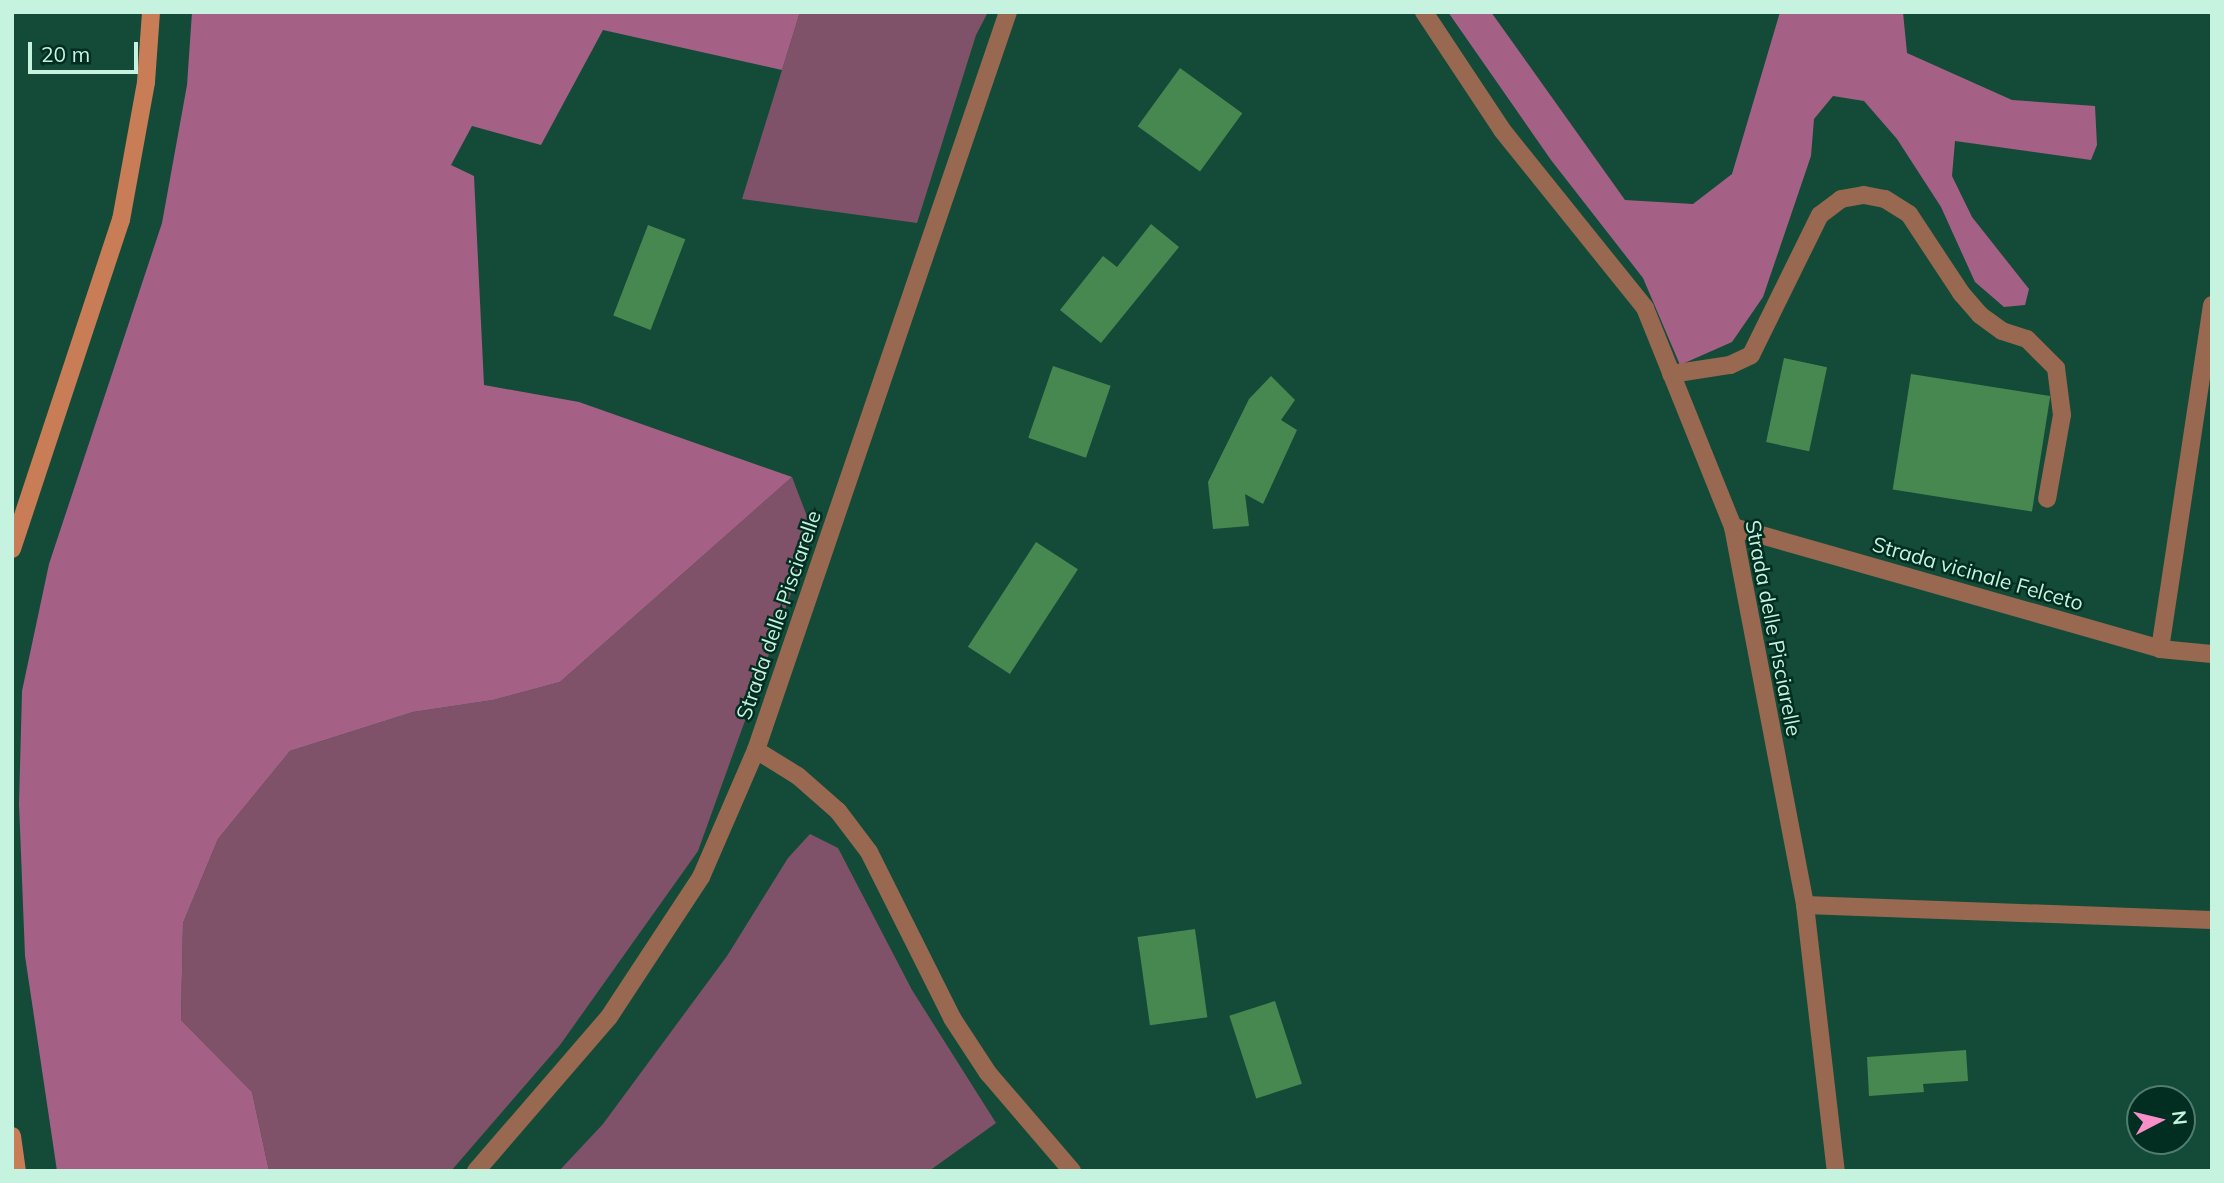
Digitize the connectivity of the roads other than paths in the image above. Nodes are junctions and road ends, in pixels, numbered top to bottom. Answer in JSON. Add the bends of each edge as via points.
{"nodes":[{"id":1,"x":151,"y":12,"type":"edge"},
{"id":2,"x":1008,"y":12,"type":"edge"},
{"id":3,"x":1424,"y":12,"type":"edge"},
{"id":4,"x":2212,"y":305,"type":"edge"},
{"id":5,"x":1671,"y":374,"type":"junction"},
{"id":6,"x":2048,"y":499,"type":"dead end"},
{"id":7,"x":1733,"y":527,"type":"junction"},
{"id":8,"x":12,"y":550,"type":"edge"},
{"id":9,"x":2160,"y":649,"type":"junction"},
{"id":10,"x":2209,"y":653,"type":"edge"},
{"id":11,"x":756,"y":750,"type":"junction"},
{"id":12,"x":1805,"y":905,"type":"junction"},
{"id":13,"x":2212,"y":920,"type":"edge"},
{"id":14,"x":12,"y":1136,"type":"edge"},
{"id":15,"x":18,"y":1171,"type":"edge"},
{"id":16,"x":476,"y":1171,"type":"edge"},
{"id":17,"x":1072,"y":1171,"type":"edge"},
{"id":18,"x":1836,"y":1171,"type":"edge"}],
"edges":[{"from":1,"to":8,"type":"main road","via":[[146,82],[121,220]]},
{"from":2,"to":11,"type":"street","name":"Strada delle Pisciarelle"},
{"from":3,"to":5,"type":"street","name":"Strada delle Pisciarelle","via":[[1502,130],[1644,308]]},
{"from":4,"to":9,"type":"street"},
{"from":5,"to":6,"type":"street","via":[[1730,365],[1751,355],[1820,215],[1841,200],[1864,195],[1885,199],[1909,214],[1980,315],[2002,331],[2027,340],[2056,368],[2062,415]]},
{"from":5,"to":7,"type":"street","name":"Strada delle Pisciarelle"},
{"from":7,"to":9,"type":"street","name":"Strada vicinale Felceto"},
{"from":7,"to":12,"type":"street","name":"Strada delle Pisciarelle"},
{"from":9,"to":10,"type":"street","name":"Strada vicinale Felceto"},
{"from":11,"to":16,"type":"street","name":"Strada delle Pisciarelle","via":[[701,877],[609,1017]]},
{"from":11,"to":17,"type":"street","via":[[798,776],[846,821],[869,852],[952,1018],[988,1073]]},
{"from":12,"to":13,"type":"street"},
{"from":12,"to":18,"type":"street","name":"Strada delle Pisciarelle"},
{"from":14,"to":15,"type":"main road"}]}
